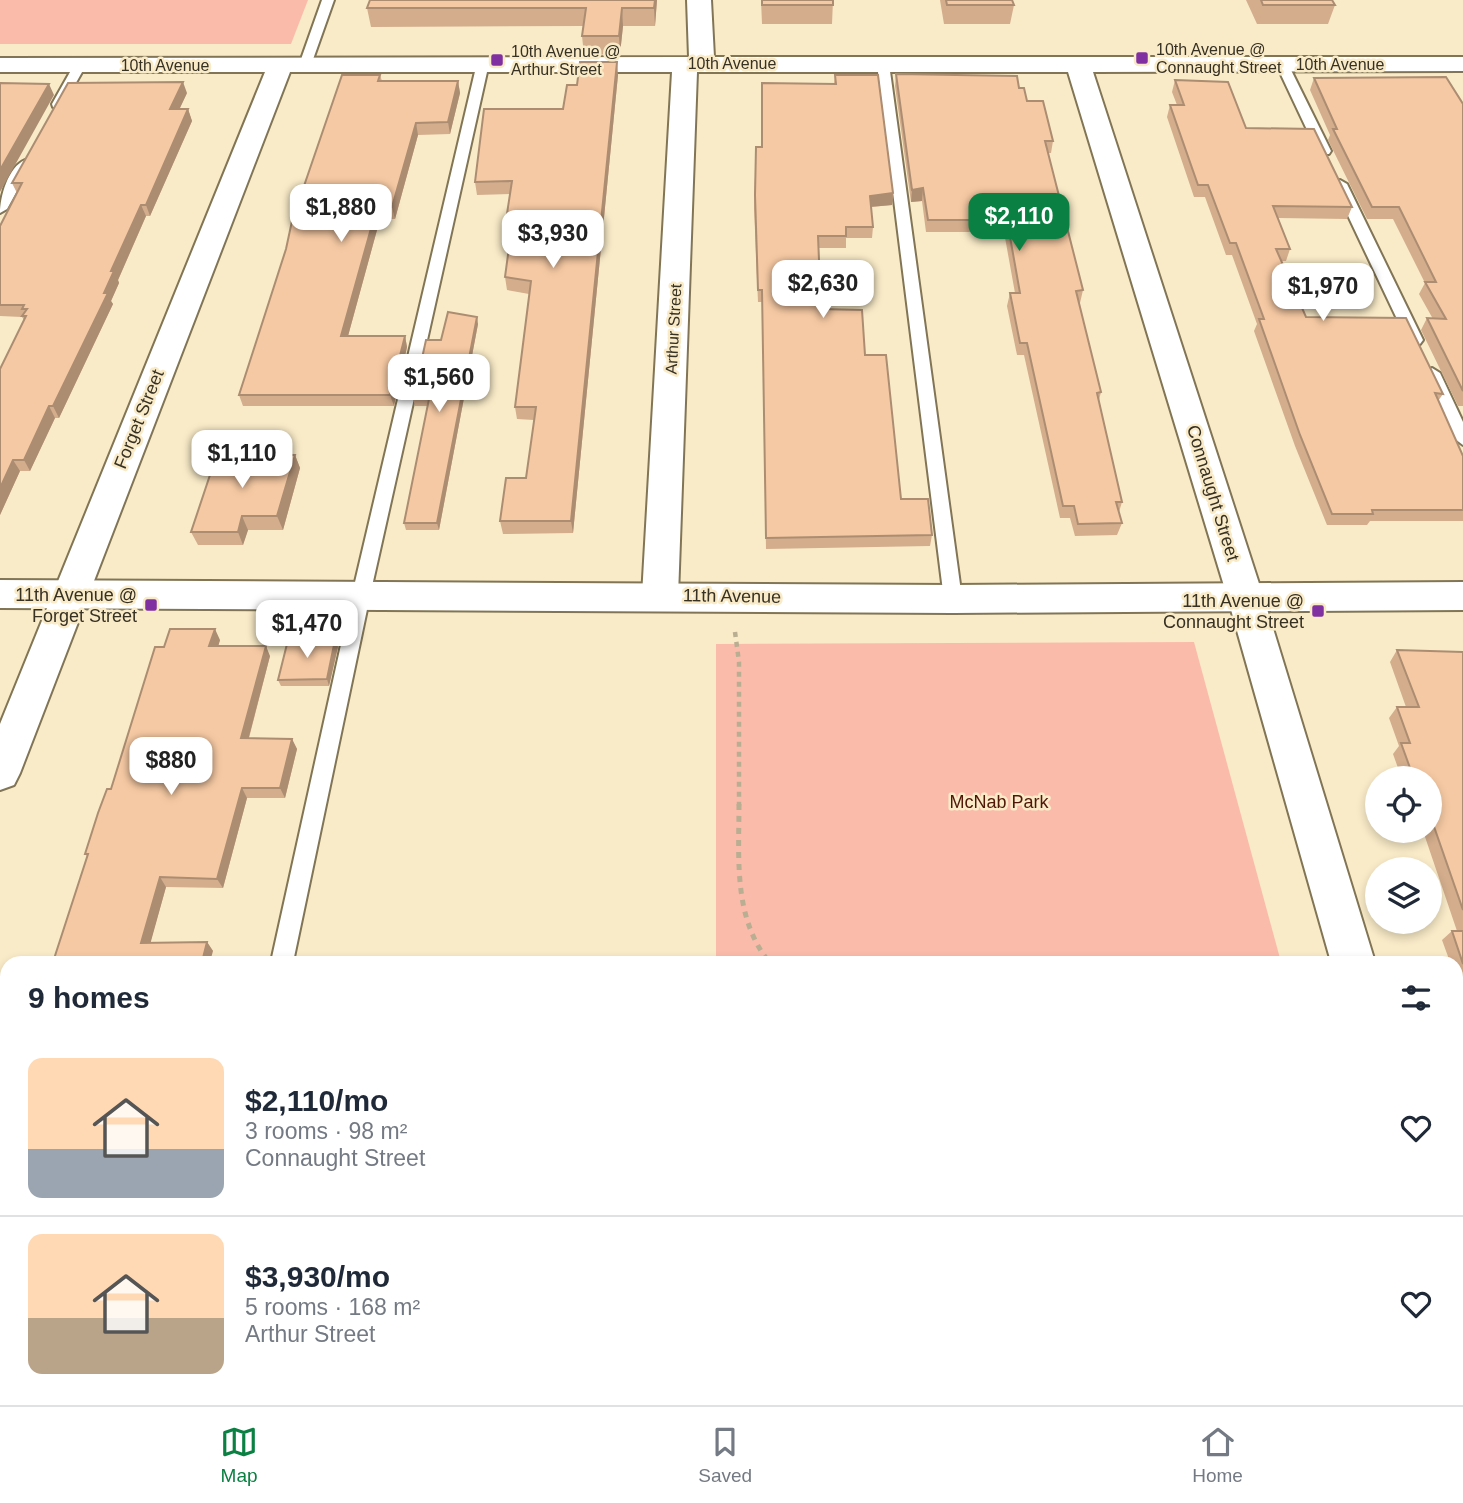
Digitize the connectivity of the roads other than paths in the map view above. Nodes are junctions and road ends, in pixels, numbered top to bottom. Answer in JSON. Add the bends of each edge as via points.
{"nodes":[{"id":1,"x":328,"y":0,"type":"edge"},
{"id":2,"x":699,"y":0,"type":"edge"},
{"id":3,"x":483,"y":63,"type":"junction"},
{"id":4,"x":694,"y":63,"type":"junction"},
{"id":5,"x":884,"y":64,"type":"junction"},
{"id":6,"x":1282,"y":64,"type":"junction"},
{"id":7,"x":1463,"y":64,"type":"edge"},
{"id":8,"x":0,"y":65,"type":"edge"},
{"id":9,"x":80,"y":65,"type":"junction"},
{"id":10,"x":293,"y":65,"type":"junction"},
{"id":11,"x":1079,"y":66,"type":"junction"},
{"id":12,"x":53,"y":113,"type":"edge"},
{"id":13,"x":33,"y":149,"type":"edge"},
{"id":14,"x":0,"y":209,"type":"edge"},
{"id":15,"x":1463,"y":439,"type":"edge"},
{"id":16,"x":69,"y":593,"type":"junction"},
{"id":17,"x":0,"y":594,"type":"edge"},
{"id":18,"x":361,"y":595,"type":"junction"},
{"id":19,"x":660,"y":596,"type":"junction"},
{"id":20,"x":1463,"y":596,"type":"edge"},
{"id":21,"x":953,"y":598,"type":"junction"},
{"id":22,"x":1246,"y":598,"type":"junction"},
{"id":23,"x":0,"y":773,"type":"edge"},
{"id":24,"x":283,"y":956,"type":"edge"},
{"id":25,"x":1351,"y":956,"type":"edge"}],
"edges":[{"from":1,"to":10,"type":"lane"},
{"from":2,"to":4,"type":"street","name":"Arthur Street"},
{"from":3,"to":4,"type":"street","name":"10th Avenue"},
{"from":3,"to":10,"type":"street","name":"10th Avenue"},
{"from":3,"to":18,"type":"lane"},
{"from":4,"to":5,"type":"street","name":"10th Avenue"},
{"from":4,"to":19,"type":"street","name":"Arthur Street"},
{"from":5,"to":11,"type":"street","name":"10th Avenue"},
{"from":5,"to":21,"type":"lane"},
{"from":6,"to":7,"type":"street","name":"10th Avenue"},
{"from":6,"to":11,"type":"street","name":"10th Avenue"},
{"from":6,"to":15,"type":"lane"},
{"from":8,"to":9,"type":"street","name":"10th Avenue"},
{"from":9,"to":10,"type":"street","name":"10th Avenue"},
{"from":9,"to":12,"type":"lane"},
{"from":10,"to":16,"type":"street","name":"Forget Street"},
{"from":11,"to":22,"type":"street","name":"Connaught Street"},
{"from":13,"to":14,"type":"lane"},
{"from":16,"to":17,"type":"street","name":"11th Avenue"},
{"from":16,"to":18,"type":"street","name":"11th Avenue"},
{"from":16,"to":23,"type":"street","name":"Forget Street"},
{"from":18,"to":19,"type":"street","name":"11th Avenue"},
{"from":18,"to":24,"type":"lane"},
{"from":19,"to":21,"type":"street","name":"11th Avenue"},
{"from":20,"to":22,"type":"street","name":"11th Avenue"},
{"from":21,"to":22,"type":"street","name":"11th Avenue"},
{"from":22,"to":25,"type":"street","name":"Connaught Street"}]}
